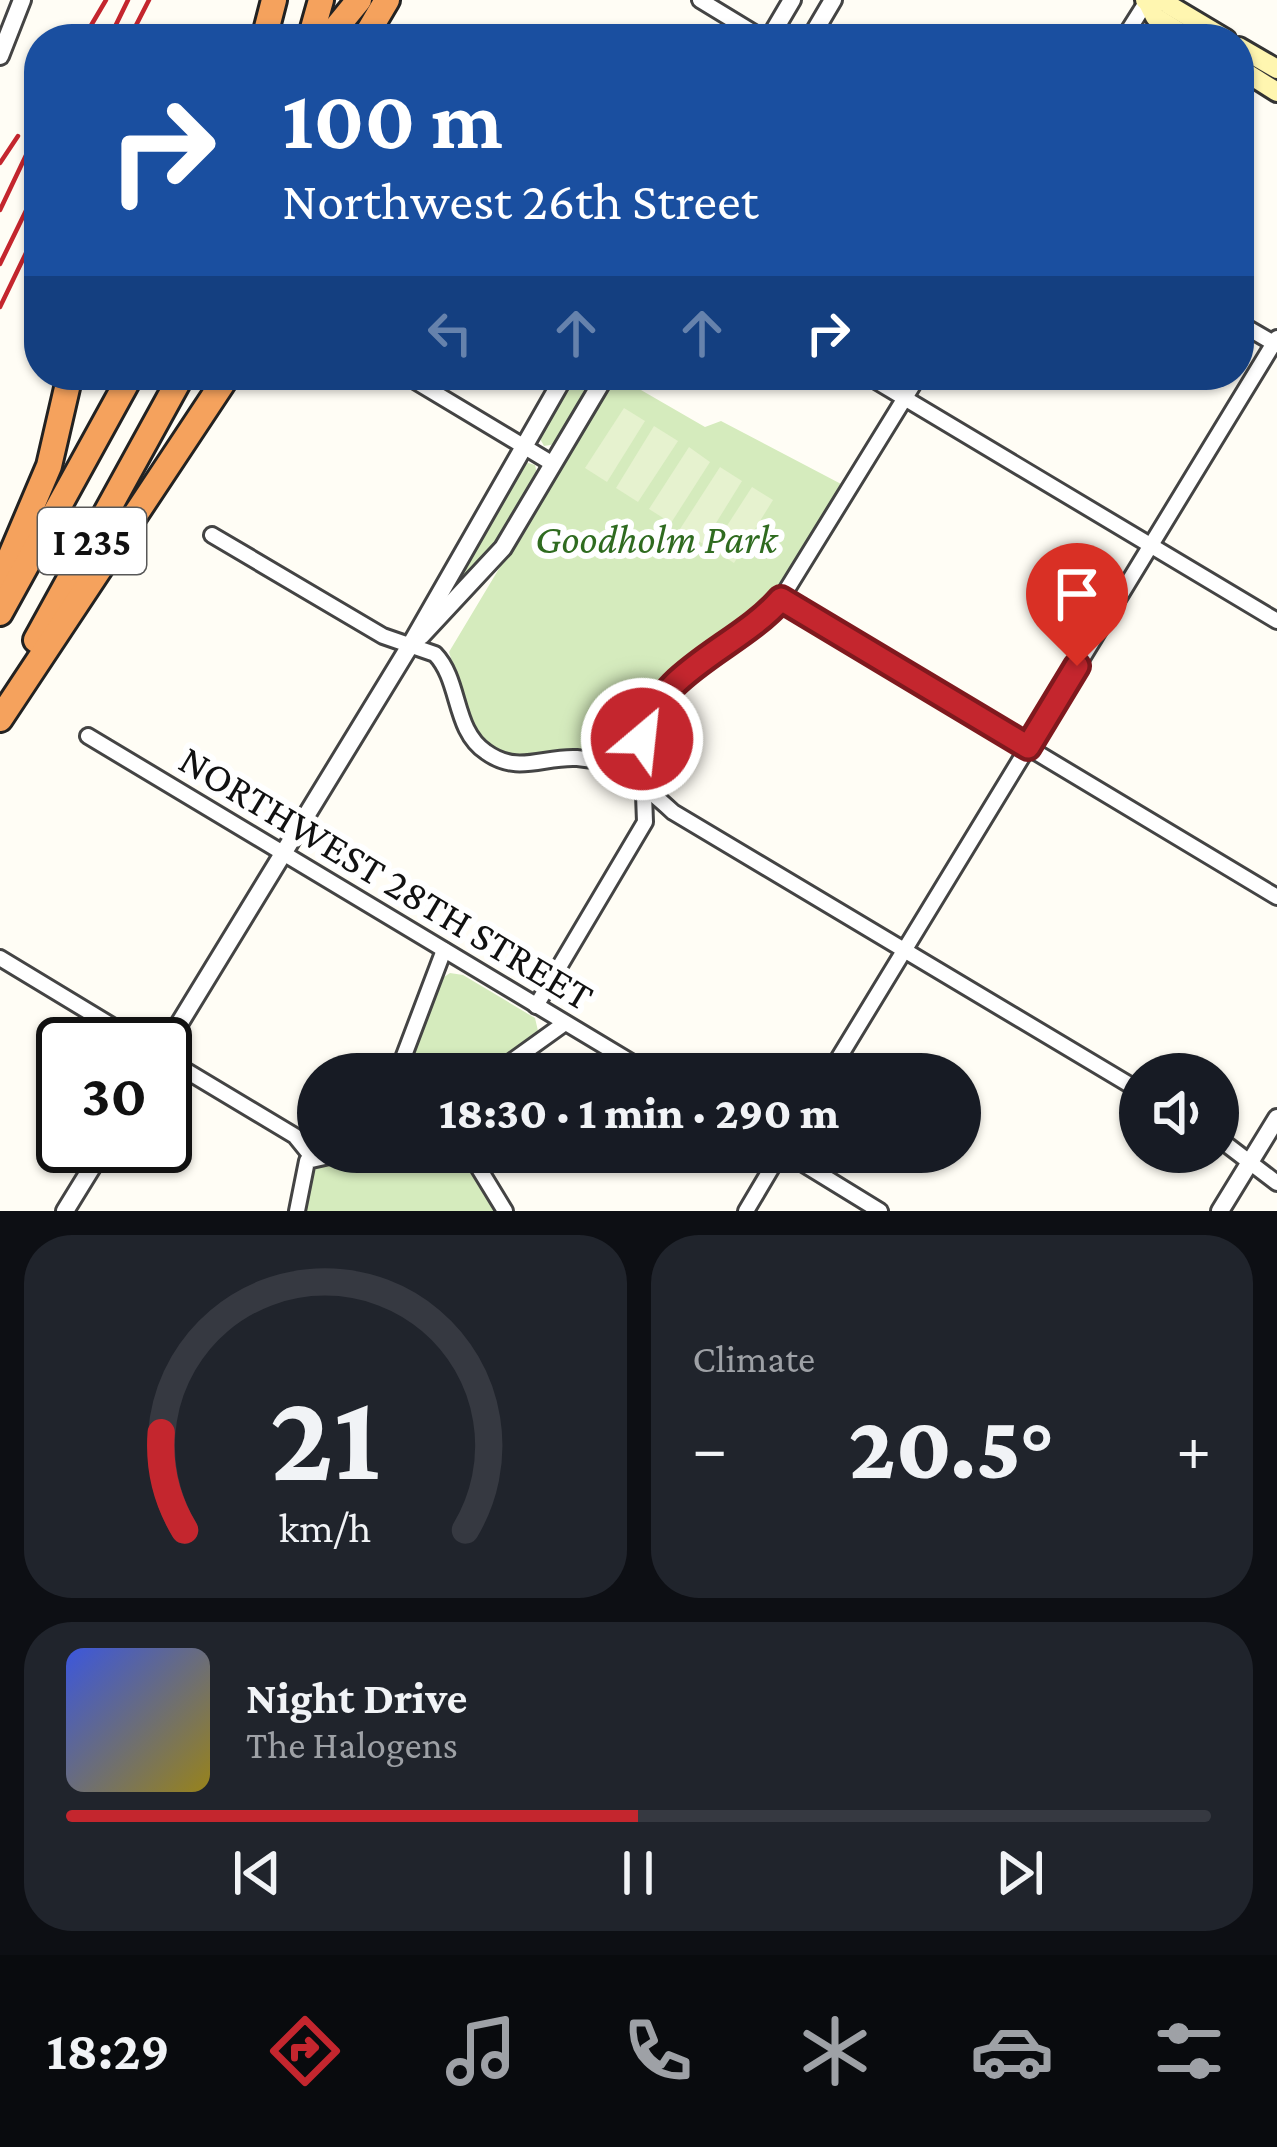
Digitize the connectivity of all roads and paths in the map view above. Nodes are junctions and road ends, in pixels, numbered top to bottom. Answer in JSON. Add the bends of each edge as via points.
{"nodes":[{"id":1,"x":22,"y":0,"type":"edge"},
{"id":2,"x":359,"y":0,"type":"edge"},
{"id":3,"x":700,"y":0,"type":"edge"},
{"id":4,"x":1146,"y":0,"type":"edge"},
{"id":5,"x":339,"y":24,"type":"edge"},
{"id":6,"x":741,"y":24,"type":"edge"},
{"id":7,"x":1168,"y":24,"type":"edge"},
{"id":8,"x":1201,"y":24,"type":"edge"},
{"id":9,"x":0,"y":56,"type":"edge"},
{"id":10,"x":1276,"y":342,"type":"edge"},
{"id":11,"x":1254,"y":377,"type":"edge"},
{"id":12,"x":67,"y":390,"type":"edge"},
{"id":13,"x":123,"y":390,"type":"edge"},
{"id":14,"x":174,"y":390,"type":"edge"},
{"id":15,"x":218,"y":390,"type":"edge"},
{"id":16,"x":429,"y":390,"type":"edge"},
{"id":17,"x":557,"y":390,"type":"edge"},
{"id":18,"x":598,"y":390,"type":"edge"},
{"id":19,"x":891,"y":390,"type":"edge"},
{"id":20,"x":909,"y":390,"type":"edge"},
{"id":21,"x":1246,"y":390,"type":"edge"},
{"id":22,"x":904,"y":398,"type":"junction"},
{"id":23,"x":523,"y":446,"type":"junction"},
{"id":24,"x":553,"y":464,"type":"junction"},
{"id":25,"x":212,"y":535,"type":"dead end"},
{"id":26,"x":1150,"y":545,"type":"junction"},
{"id":27,"x":0,"y":581,"type":"edge"},
{"id":28,"x":781,"y":599,"type":"junction"},
{"id":29,"x":0,"y":613,"type":"edge"},
{"id":30,"x":1277,"y":622,"type":"edge"},
{"id":31,"x":411,"y":644,"type":"junction"},
{"id":32,"x":0,"y":705,"type":"edge"},
{"id":33,"x":0,"y":719,"type":"edge"},
{"id":34,"x":88,"y":736,"type":"dead end"},
{"id":35,"x":1028,"y":747,"type":"junction"},
{"id":36,"x":643,"y":785,"type":"junction"},
{"id":37,"x":283,"y":854,"type":"junction"},
{"id":38,"x":1277,"y":897,"type":"edge"},
{"id":39,"x":905,"y":949,"type":"junction"},
{"id":40,"x":444,"y":950,"type":"junction"},
{"id":41,"x":0,"y":958,"type":"edge"},
{"id":42,"x":536,"y":1006,"type":"junction"},
{"id":43,"x":97,"y":1017,"type":"edge"},
{"id":44,"x":183,"y":1017,"type":"edge"},
{"id":45,"x":565,"y":1023,"type":"junction"},
{"id":46,"x":405,"y":1053,"type":"edge"},
{"id":47,"x":523,"y":1053,"type":"edge"},
{"id":48,"x":616,"y":1053,"type":"edge"},
{"id":49,"x":842,"y":1053,"type":"edge"},
{"id":50,"x":192,"y":1074,"type":"edge"},
{"id":51,"x":1119,"y":1078,"type":"edge"},
{"id":52,"x":1277,"y":1118,"type":"edge"},
{"id":53,"x":297,"y":1138,"type":"edge"},
{"id":54,"x":1239,"y":1154,"type":"edge"},
{"id":55,"x":1250,"y":1162,"type":"junction"},
{"id":56,"x":88,"y":1173,"type":"edge"},
{"id":57,"x":302,"y":1173,"type":"edge"},
{"id":58,"x":482,"y":1173,"type":"edge"},
{"id":59,"x":770,"y":1173,"type":"edge"},
{"id":60,"x":818,"y":1173,"type":"edge"},
{"id":61,"x":1277,"y":1183,"type":"edge"},
{"id":62,"x":65,"y":1211,"type":"edge"},
{"id":63,"x":298,"y":1211,"type":"edge"},
{"id":64,"x":505,"y":1211,"type":"edge"},
{"id":65,"x":746,"y":1211,"type":"edge"},
{"id":66,"x":880,"y":1211,"type":"edge"},
{"id":67,"x":1220,"y":1211,"type":"edge"}],
"edges":[{"from":1,"to":9,"type":"street"},
{"from":2,"to":5,"type":"highway"},
{"from":3,"to":6,"type":"street"},
{"from":4,"to":7,"type":"main road"},
{"from":4,"to":8,"type":"main road"},
{"from":10,"to":11,"type":"street"},
{"from":12,"to":27,"type":"highway","via":[[50,466]]},
{"from":13,"to":29,"type":"highway","number":"I 235"},
{"from":14,"to":32,"type":"highway","number":"I 235"},
{"from":15,"to":33,"type":"highway"},
{"from":16,"to":23,"type":"street"},
{"from":17,"to":23,"type":"street"},
{"from":18,"to":24,"type":"street"},
{"from":19,"to":22,"type":"street"},
{"from":20,"to":22,"type":"street"},
{"from":21,"to":26,"type":"street"},
{"from":22,"to":26,"type":"street"},
{"from":22,"to":28,"type":"street"},
{"from":23,"to":24,"type":"street"},
{"from":23,"to":31,"type":"street"},
{"from":24,"to":31,"type":"street","via":[[495,560]]},
{"from":25,"to":31,"type":"street","via":[[383,636]]},
{"from":26,"to":30,"type":"street"},
{"from":26,"to":35,"type":"street"},
{"from":28,"to":35,"type":"street"},
{"from":28,"to":36,"type":"street","via":[[653,705],[642,739]]},
{"from":31,"to":36,"type":"street","via":[[442,663],[470,736],[488,754],[522,765],[592,760]]},
{"from":31,"to":37,"type":"street"},
{"from":34,"to":37,"type":"street","name":"NORTHWEST 28TH STREET"},
{"from":35,"to":38,"type":"street"},
{"from":35,"to":39,"type":"street"},
{"from":36,"to":39,"type":"street","via":[[673,812]]},
{"from":36,"to":42,"type":"street","via":[[642,832]]},
{"from":37,"to":40,"type":"street","name":"NORTHWEST 28TH STREET"},
{"from":37,"to":44,"type":"street"},
{"from":39,"to":49,"type":"street"},
{"from":39,"to":51,"type":"street"},
{"from":40,"to":42,"type":"street","name":"NORTHWEST 28TH STREET"},
{"from":40,"to":46,"type":"street"},
{"from":41,"to":43,"type":"street"},
{"from":42,"to":45,"type":"street","name":"NORTHWEST 28TH STREET"},
{"from":45,"to":47,"type":"street"},
{"from":45,"to":48,"type":"street","name":"NORTHWEST 28TH STREET"},
{"from":50,"to":53,"type":"street"},
{"from":52,"to":55,"type":"street"},
{"from":54,"to":55,"type":"street"},
{"from":55,"to":61,"type":"street"},
{"from":55,"to":67,"type":"street"},
{"from":56,"to":62,"type":"street"},
{"from":57,"to":63,"type":"street"},
{"from":58,"to":64,"type":"street"},
{"from":59,"to":65,"type":"street"},
{"from":60,"to":66,"type":"street"}]}
